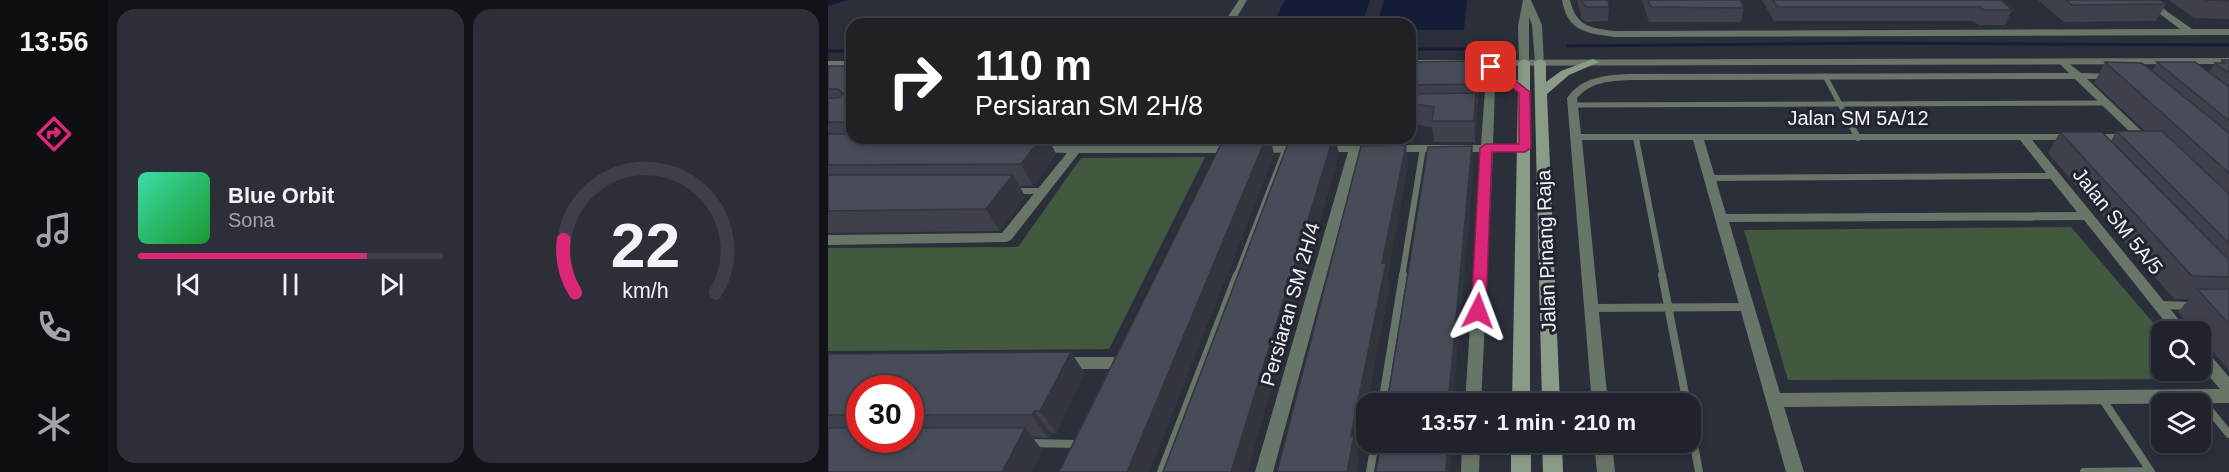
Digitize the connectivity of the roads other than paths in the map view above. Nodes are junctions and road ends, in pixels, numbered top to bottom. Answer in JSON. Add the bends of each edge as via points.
{"nodes":[{"id":1,"x":1243,"y":0,"type":"edge"},
{"id":2,"x":1527,"y":0,"type":"edge"},
{"id":3,"x":1566,"y":0,"type":"edge"},
{"id":4,"x":2145,"y":0,"type":"edge"},
{"id":5,"x":1232,"y":18,"type":"edge"},
{"id":6,"x":2190,"y":32,"type":"junction"},
{"id":7,"x":2229,"y":32,"type":"edge"},
{"id":8,"x":2229,"y":61,"type":"edge"},
{"id":9,"x":1476,"y":62,"type":"junction"},
{"id":10,"x":1532,"y":62,"type":"junction"},
{"id":11,"x":1593,"y":62,"type":"junction"},
{"id":12,"x":2063,"y":62,"type":"junction"},
{"id":13,"x":1416,"y":63,"type":"edge"},
{"id":14,"x":828,"y":64,"type":"edge"},
{"id":15,"x":846,"y":64,"type":"edge"},
{"id":16,"x":846,"y":69,"type":"edge"},
{"id":17,"x":838,"y":76,"type":"edge"},
{"id":18,"x":1416,"y":76,"type":"edge"},
{"id":19,"x":1825,"y":76,"type":"junction"},
{"id":20,"x":2078,"y":76,"type":"junction"},
{"id":21,"x":2128,"y":76,"type":"edge"},
{"id":22,"x":1525,"y":92,"type":"junction"},
{"id":23,"x":1541,"y":93,"type":"junction"},
{"id":24,"x":2106,"y":103,"type":"junction"},
{"id":25,"x":1839,"y":104,"type":"junction"},
{"id":26,"x":1573,"y":105,"type":"junction"},
{"id":27,"x":1576,"y":137,"type":"junction"},
{"id":28,"x":2023,"y":137,"type":"junction"},
{"id":29,"x":1636,"y":138,"type":"junction"},
{"id":30,"x":1858,"y":138,"type":"junction"},
{"id":31,"x":1698,"y":139,"type":"junction"},
{"id":32,"x":1113,"y":144,"type":"edge"},
{"id":33,"x":1129,"y":144,"type":"edge"},
{"id":34,"x":1286,"y":148,"type":"junction"},
{"id":35,"x":1355,"y":148,"type":"junction"},
{"id":36,"x":1423,"y":148,"type":"junction"},
{"id":37,"x":1486,"y":148,"type":"junction"},
{"id":38,"x":1525,"y":148,"type":"junction"},
{"id":39,"x":1029,"y":149,"type":"edge"},
{"id":40,"x":1076,"y":149,"type":"junction"},
{"id":41,"x":2053,"y":176,"type":"junction"},
{"id":42,"x":1709,"y":178,"type":"junction"},
{"id":43,"x":1011,"y":191,"type":"edge"},
{"id":44,"x":1045,"y":191,"type":"junction"},
{"id":45,"x":2086,"y":216,"type":"junction"},
{"id":46,"x":1721,"y":218,"type":"junction"},
{"id":47,"x":828,"y":240,"type":"edge"},
{"id":48,"x":2160,"y":305,"type":"junction"},
{"id":49,"x":2194,"y":306,"type":"dead end"},
{"id":50,"x":1670,"y":307,"type":"junction"},
{"id":51,"x":1747,"y":307,"type":"junction"},
{"id":52,"x":1593,"y":308,"type":"junction"},
{"id":53,"x":2173,"y":321,"type":"edge"},
{"id":54,"x":1042,"y":363,"type":"edge"},
{"id":55,"x":2211,"y":367,"type":"edge"},
{"id":56,"x":1104,"y":383,"type":"edge"},
{"id":57,"x":2229,"y":388,"type":"edge"},
{"id":58,"x":1384,"y":393,"type":"edge"},
{"id":59,"x":1474,"y":393,"type":"edge"},
{"id":60,"x":1521,"y":393,"type":"edge"},
{"id":61,"x":1551,"y":393,"type":"edge"},
{"id":62,"x":1599,"y":393,"type":"edge"},
{"id":63,"x":1685,"y":393,"type":"edge"},
{"id":64,"x":2151,"y":396,"type":"edge"},
{"id":65,"x":2211,"y":396,"type":"edge"},
{"id":66,"x":2229,"y":396,"type":"edge"},
{"id":67,"x":2101,"y":397,"type":"junction"},
{"id":68,"x":1774,"y":400,"type":"junction"},
{"id":69,"x":2211,"y":412,"type":"edge"},
{"id":70,"x":2229,"y":434,"type":"edge"},
{"id":71,"x":1078,"y":439,"type":"joint"},
{"id":72,"x":1017,"y":443,"type":"edge"},
{"id":73,"x":1373,"y":453,"type":"edge"},
{"id":74,"x":1471,"y":453,"type":"edge"},
{"id":75,"x":1521,"y":453,"type":"edge"},
{"id":76,"x":1552,"y":453,"type":"edge"},
{"id":77,"x":1605,"y":453,"type":"edge"},
{"id":78,"x":1696,"y":453,"type":"edge"},
{"id":79,"x":1067,"y":462,"type":"edge"},
{"id":80,"x":1161,"y":472,"type":"edge"},
{"id":81,"x":1264,"y":472,"type":"edge"},
{"id":82,"x":1370,"y":472,"type":"edge"},
{"id":83,"x":1470,"y":472,"type":"edge"},
{"id":84,"x":1521,"y":472,"type":"edge"},
{"id":85,"x":1553,"y":472,"type":"edge"},
{"id":86,"x":1606,"y":472,"type":"edge"},
{"id":87,"x":1699,"y":472,"type":"edge"},
{"id":88,"x":1795,"y":472,"type":"edge"},
{"id":89,"x":2084,"y":472,"type":"edge"},
{"id":90,"x":2151,"y":472,"type":"edge"}],
"edges":[{"from":1,"to":5,"type":"street"},
{"from":2,"to":10,"type":"street","via":[[1523,26]]},
{"from":2,"to":10,"type":"street","via":[[1537,25]]},
{"from":3,"to":6,"type":"street","via":[[1568,14],[1581,27],[1614,34]]},
{"from":4,"to":6,"type":"street"},
{"from":6,"to":7,"type":"street"},
{"from":8,"to":12,"type":"street"},
{"from":9,"to":10,"type":"street"},
{"from":9,"to":13,"type":"street"},
{"from":9,"to":22,"type":"main road","via":[[1502,73]]},
{"from":10,"to":11,"type":"street"},
{"from":10,"to":22,"type":"main road"},
{"from":10,"to":23,"type":"main road","name":"Jalan Pinang Raja"},
{"from":11,"to":12,"type":"street"},
{"from":11,"to":23,"type":"main road","via":[[1565,73]]},
{"from":12,"to":20,"type":"street"},
{"from":14,"to":15,"type":"street"},
{"from":16,"to":17,"type":"street"},
{"from":18,"to":37,"type":"street","via":[[1475,77],[1490,88],[1483,109]]},
{"from":19,"to":20,"type":"street"},
{"from":19,"to":25,"type":"lane"},
{"from":19,"to":26,"type":"street","via":[[1610,78],[1579,88],[1572,98]]},
{"from":20,"to":21,"type":"street"},
{"from":20,"to":24,"type":"street"},
{"from":22,"to":38,"type":"main road"},
{"from":23,"to":61,"type":"main road","name":"Jalan Pinang Raja"},
{"from":24,"to":25,"type":"lane"},
{"from":24,"to":28,"type":"street","name":"Jalan SM 5A/12","via":[[2145,141]]},
{"from":25,"to":26,"type":"lane"},
{"from":25,"to":30,"type":"lane"},
{"from":26,"to":27,"type":"street"},
{"from":27,"to":29,"type":"street","name":"Jalan SM 5A/12"},
{"from":27,"to":52,"type":"street"},
{"from":28,"to":30,"type":"street","name":"Jalan SM 5A/12"},
{"from":28,"to":41,"type":"street","name":"Jalan SM 5A/5"},
{"from":29,"to":31,"type":"street","name":"Jalan SM 5A/12"},
{"from":29,"to":50,"type":"lane"},
{"from":30,"to":31,"type":"street","name":"Jalan SM 5A/12"},
{"from":31,"to":42,"type":"street"},
{"from":32,"to":40,"type":"street"},
{"from":33,"to":34,"type":"street","via":[[1218,154]]},
{"from":34,"to":35,"type":"street"},
{"from":34,"to":80,"type":"lane"},
{"from":35,"to":36,"type":"street"},
{"from":35,"to":81,"type":"street","name":"Persiaran SM 2H/4"},
{"from":36,"to":37,"type":"street"},
{"from":36,"to":58,"type":"lane"},
{"from":37,"to":38,"type":"street"},
{"from":37,"to":59,"type":"street"},
{"from":38,"to":60,"type":"main road"},
{"from":39,"to":40,"type":"street"},
{"from":40,"to":44,"type":"street"},
{"from":41,"to":42,"type":"lane"},
{"from":41,"to":45,"type":"street","name":"Jalan SM 5A/5"},
{"from":42,"to":46,"type":"street"},
{"from":43,"to":44,"type":"lane"},
{"from":44,"to":47,"type":"street","via":[[1012,233],[998,239]]},
{"from":45,"to":46,"type":"street"},
{"from":45,"to":48,"type":"street","name":"Jalan SM 5A/5"},
{"from":46,"to":51,"type":"street"},
{"from":48,"to":49,"type":"lane"},
{"from":48,"to":53,"type":"street","name":"Jalan SM 5A/5"},
{"from":50,"to":51,"type":"lane"},
{"from":50,"to":52,"type":"lane"},
{"from":50,"to":63,"type":"lane"},
{"from":51,"to":68,"type":"street"},
{"from":52,"to":62,"type":"street"},
{"from":54,"to":56,"type":"street","via":[[1116,358]]},
{"from":55,"to":57,"type":"street"},
{"from":64,"to":67,"type":"street"},
{"from":65,"to":66,"type":"street"},
{"from":67,"to":68,"type":"street"},
{"from":67,"to":90,"type":"lane"},
{"from":68,"to":88,"type":"street"},
{"from":69,"to":70,"type":"lane"},
{"from":71,"to":72,"type":"lane"},
{"from":71,"to":79,"type":"street"},
{"from":73,"to":82,"type":"lane"},
{"from":74,"to":83,"type":"street"},
{"from":75,"to":84,"type":"main road"},
{"from":76,"to":85,"type":"main road"},
{"from":77,"to":86,"type":"street"},
{"from":78,"to":87,"type":"lane"},
{"from":89,"to":90,"type":"lane"}]}
